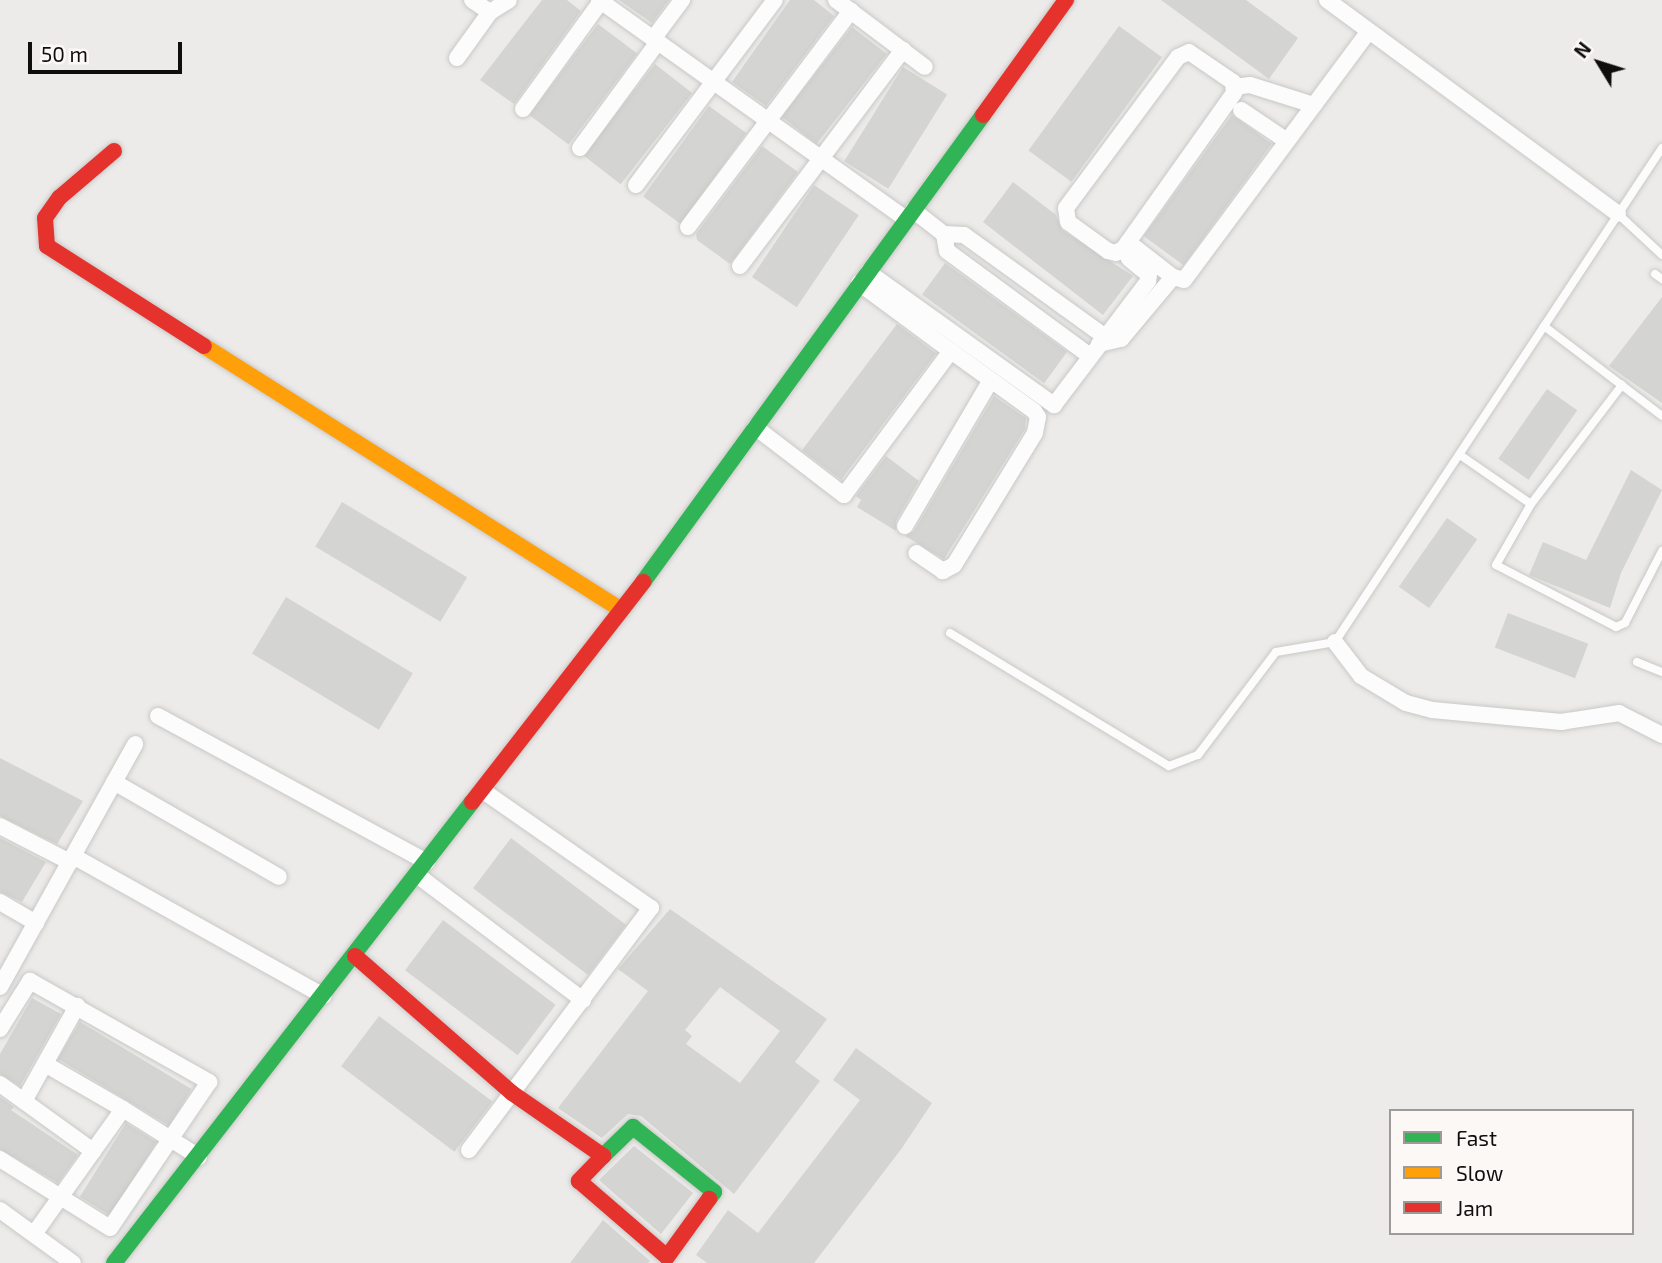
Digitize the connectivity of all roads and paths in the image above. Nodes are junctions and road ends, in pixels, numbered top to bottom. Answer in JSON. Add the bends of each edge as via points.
{"nodes":[{"id":1,"x":472,"y":0,"type":"edge"},
{"id":2,"x":509,"y":0,"type":"edge"},
{"id":3,"x":682,"y":0,"type":"edge"},
{"id":4,"x":775,"y":0,"type":"edge"},
{"id":5,"x":836,"y":0,"type":"edge"},
{"id":6,"x":1066,"y":0,"type":"edge"},
{"id":7,"x":1327,"y":0,"type":"edge"},
{"id":8,"x":601,"y":1,"type":"edge"},
{"id":9,"x":851,"y":11,"type":"junction"},
{"id":10,"x":490,"y":12,"type":"junction"},
{"id":11,"x":1369,"y":31,"type":"junction"},
{"id":12,"x":655,"y":41,"type":"junction"},
{"id":13,"x":903,"y":50,"type":"junction"},
{"id":14,"x":457,"y":58,"type":"dead end"},
{"id":15,"x":925,"y":67,"type":"dead end"},
{"id":16,"x":713,"y":82,"type":"junction"},
{"id":17,"x":1235,"y":87,"type":"junction"},
{"id":18,"x":1314,"y":105,"type":"junction"},
{"id":19,"x":523,"y":110,"type":"dead end"},
{"id":20,"x":1241,"y":110,"type":"dead end"},
{"id":21,"x":768,"y":121,"type":"junction"},
{"id":22,"x":1287,"y":141,"type":"junction"},
{"id":23,"x":580,"y":148,"type":"dead end"},
{"id":24,"x":1662,"y":148,"type":"edge"},
{"id":25,"x":114,"y":151,"type":"dead end"},
{"id":26,"x":821,"y":159,"type":"junction"},
{"id":27,"x":636,"y":186,"type":"dead end"},
{"id":28,"x":1618,"y":214,"type":"junction"},
{"id":29,"x":909,"y":215,"type":"junction"},
{"id":30,"x":688,"y":227,"type":"dead end"},
{"id":31,"x":944,"y":234,"type":"junction"},
{"id":32,"x":1128,"y":242,"type":"junction"},
{"id":33,"x":1662,"y":255,"type":"edge"},
{"id":34,"x":1129,"y":260,"type":"dead end"},
{"id":35,"x":740,"y":266,"type":"dead end"},
{"id":36,"x":1173,"y":277,"type":"junction"},
{"id":37,"x":864,"y":278,"type":"junction"},
{"id":38,"x":1544,"y":326,"type":"junction"},
{"id":39,"x":1098,"y":345,"type":"junction"},
{"id":40,"x":951,"y":351,"type":"junction"},
{"id":41,"x":991,"y":380,"type":"junction"},
{"id":42,"x":1622,"y":385,"type":"junction"},
{"id":43,"x":1662,"y":416,"type":"edge"},
{"id":44,"x":755,"y":427,"type":"junction"},
{"id":45,"x":1460,"y":455,"type":"junction"},
{"id":46,"x":1531,"y":505,"type":"junction"},
{"id":47,"x":905,"y":526,"type":"dead end"},
{"id":48,"x":1662,"y":551,"type":"edge"},
{"id":49,"x":916,"y":553,"type":"dead end"},
{"id":50,"x":621,"y":610,"type":"junction"},
{"id":51,"x":950,"y":633,"type":"dead end"},
{"id":52,"x":1335,"y":642,"type":"junction"},
{"id":53,"x":1637,"y":662,"type":"dead end"},
{"id":54,"x":1662,"y":672,"type":"edge"},
{"id":55,"x":158,"y":716,"type":"dead end"},
{"id":56,"x":1662,"y":735,"type":"edge"},
{"id":57,"x":135,"y":744,"type":"dead end"},
{"id":58,"x":114,"y":782,"type":"junction"},
{"id":59,"x":482,"y":790,"type":"junction"},
{"id":60,"x":0,"y":826,"type":"edge"},
{"id":61,"x":71,"y":859,"type":"junction"},
{"id":62,"x":422,"y":868,"type":"junction"},
{"id":63,"x":279,"y":877,"type":"dead end"},
{"id":64,"x":0,"y":902,"type":"edge"},
{"id":65,"x":36,"y":923,"type":"junction"},
{"id":66,"x":355,"y":956,"type":"junction"},
{"id":67,"x":0,"y":987,"type":"edge"},
{"id":68,"x":324,"y":996,"type":"junction"},
{"id":69,"x":583,"y":1000,"type":"junction"},
{"id":70,"x":77,"y":1006,"type":"junction"},
{"id":71,"x":0,"y":1030,"type":"edge"},
{"id":72,"x":45,"y":1063,"type":"junction"},
{"id":73,"x":0,"y":1084,"type":"edge"},
{"id":74,"x":512,"y":1093,"type":"junction"},
{"id":75,"x":24,"y":1101,"type":"junction"},
{"id":76,"x":122,"y":1109,"type":"junction"},
{"id":77,"x":172,"y":1140,"type":"junction"},
{"id":78,"x":469,"y":1150,"type":"dead end"},
{"id":79,"x":93,"y":1152,"type":"junction"},
{"id":80,"x":603,"y":1156,"type":"junction"},
{"id":81,"x":199,"y":1157,"type":"junction"},
{"id":82,"x":0,"y":1159,"type":"edge"},
{"id":83,"x":60,"y":1198,"type":"junction"},
{"id":84,"x":0,"y":1210,"type":"edge"},
{"id":85,"x":34,"y":1234,"type":"junction"},
{"id":86,"x":668,"y":1261,"type":"edge"},
{"id":87,"x":73,"y":1263,"type":"edge"},
{"id":88,"x":114,"y":1263,"type":"edge"}],
"edges":[{"from":1,"to":10,"type":"street"},
{"from":2,"to":10,"type":"street"},
{"from":3,"to":12,"type":"street"},
{"from":4,"to":16,"type":"street"},
{"from":5,"to":9,"type":"street"},
{"from":6,"to":29,"type":"street"},
{"from":7,"to":11,"type":"street"},
{"from":8,"to":12,"type":"street"},
{"from":8,"to":19,"type":"street"},
{"from":9,"to":13,"type":"street"},
{"from":9,"to":21,"type":"street"},
{"from":10,"to":14,"type":"street"},
{"from":11,"to":18,"type":"street"},
{"from":11,"to":28,"type":"street"},
{"from":12,"to":16,"type":"street"},
{"from":12,"to":23,"type":"street"},
{"from":13,"to":15,"type":"street"},
{"from":13,"to":26,"type":"street"},
{"from":16,"to":21,"type":"street"},
{"from":16,"to":27,"type":"street"},
{"from":17,"to":18,"type":"street","via":[[1250,85]]},
{"from":17,"to":32,"type":"street"},
{"from":17,"to":32,"type":"street","via":[[1196,54],[1184,52],[1066,208],[1068,222],[1108,251],[1119,252]]},
{"from":18,"to":22,"type":"street"},
{"from":20,"to":22,"type":"street"},
{"from":21,"to":26,"type":"street"},
{"from":21,"to":30,"type":"street"},
{"from":22,"to":36,"type":"street","via":[[1184,279]]},
{"from":24,"to":28,"type":"lane"},
{"from":25,"to":50,"type":"street","via":[[59,198],[45,218],[47,246]]},
{"from":26,"to":29,"type":"street"},
{"from":26,"to":35,"type":"street"},
{"from":28,"to":33,"type":"lane"},
{"from":28,"to":38,"type":"lane"},
{"from":29,"to":31,"type":"street"},
{"from":29,"to":37,"type":"street"},
{"from":31,"to":39,"type":"street","via":[[964,235]]},
{"from":31,"to":39,"type":"street","via":[[947,251]]},
{"from":32,"to":36,"type":"street"},
{"from":34,"to":39,"type":"street","via":[[1149,278]]},
{"from":36,"to":39,"type":"street","via":[[1129,333]]},
{"from":37,"to":39,"type":"street","via":[[1050,405],[1056,404]]},
{"from":37,"to":40,"type":"street"},
{"from":37,"to":44,"type":"street"},
{"from":38,"to":42,"type":"lane"},
{"from":38,"to":45,"type":"lane"},
{"from":40,"to":41,"type":"street"},
{"from":40,"to":44,"type":"street","via":[[844,495]]},
{"from":41,"to":47,"type":"street"},
{"from":41,"to":49,"type":"street","via":[[1034,411],[1038,417],[1034,433],[948,571]]},
{"from":42,"to":43,"type":"lane"},
{"from":42,"to":46,"type":"lane"},
{"from":44,"to":50,"type":"street"},
{"from":45,"to":46,"type":"lane"},
{"from":45,"to":52,"type":"lane"},
{"from":46,"to":48,"type":"lane","via":[[1496,565],[1616,627],[1625,623]]},
{"from":50,"to":59,"type":"street"},
{"from":51,"to":52,"type":"lane","via":[[1169,766],[1198,755],[1276,652]]},
{"from":52,"to":56,"type":"street","via":[[1361,676],[1406,704],[1561,722],[1619,713]]},
{"from":53,"to":54,"type":"lane"},
{"from":55,"to":62,"type":"street"},
{"from":57,"to":58,"type":"street"},
{"from":58,"to":61,"type":"street"},
{"from":58,"to":63,"type":"street"},
{"from":59,"to":62,"type":"street"},
{"from":59,"to":69,"type":"street","via":[[651,908]]},
{"from":60,"to":61,"type":"street"},
{"from":61,"to":65,"type":"street"},
{"from":61,"to":68,"type":"street"},
{"from":62,"to":66,"type":"street"},
{"from":62,"to":69,"type":"street"},
{"from":64,"to":65,"type":"street"},
{"from":65,"to":67,"type":"street"},
{"from":66,"to":68,"type":"street"},
{"from":66,"to":74,"type":"street"},
{"from":68,"to":81,"type":"street"},
{"from":69,"to":74,"type":"street"},
{"from":70,"to":71,"type":"street","via":[[30,981]]},
{"from":70,"to":72,"type":"street"},
{"from":70,"to":77,"type":"street","via":[[208,1078],[208,1087]]},
{"from":72,"to":75,"type":"street"},
{"from":72,"to":76,"type":"street"},
{"from":73,"to":75,"type":"street"},
{"from":74,"to":78,"type":"street"},
{"from":74,"to":80,"type":"street"},
{"from":75,"to":79,"type":"street"},
{"from":76,"to":77,"type":"street"},
{"from":76,"to":79,"type":"street"},
{"from":77,"to":81,"type":"street"},
{"from":77,"to":83,"type":"street","via":[[110,1228]]},
{"from":79,"to":83,"type":"street"},
{"from":80,"to":86,"type":"street","via":[[579,1181]]},
{"from":80,"to":86,"type":"street","via":[[633,1127],[714,1192]]},
{"from":81,"to":88,"type":"street"},
{"from":82,"to":83,"type":"street"},
{"from":83,"to":85,"type":"street"},
{"from":84,"to":85,"type":"street"},
{"from":85,"to":87,"type":"street"}]}
